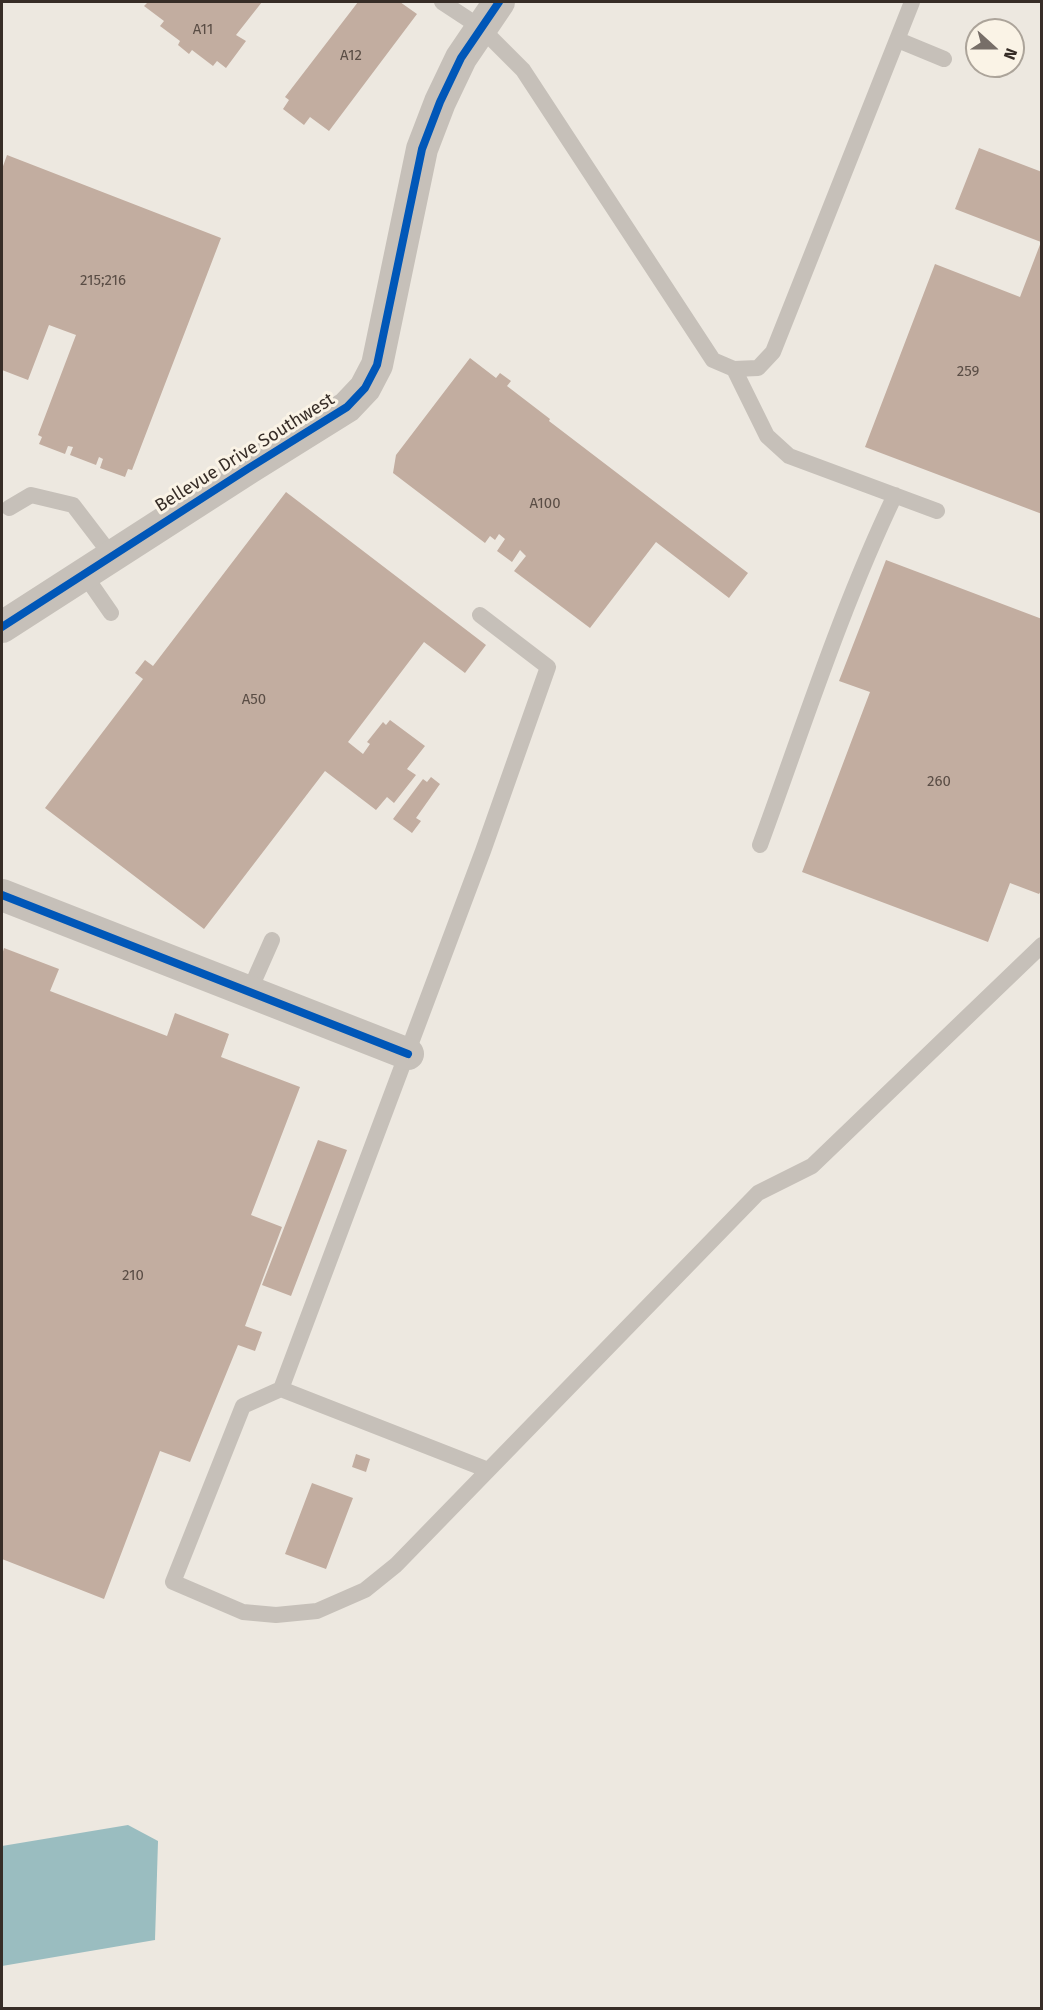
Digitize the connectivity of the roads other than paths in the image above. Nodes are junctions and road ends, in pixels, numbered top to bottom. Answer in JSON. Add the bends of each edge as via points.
{"nodes":[{"id":1,"x":442,"y":2,"type":"edge"},
{"id":2,"x":499,"y":2,"type":"edge"},
{"id":3,"x":912,"y":2,"type":"edge"},
{"id":4,"x":480,"y":27,"type":"junction"},
{"id":5,"x":897,"y":40,"type":"junction"},
{"id":6,"x":944,"y":59,"type":"dead end"},
{"id":7,"x":734,"y":369,"type":"junction"},
{"id":8,"x":895,"y":495,"type":"junction"},
{"id":9,"x":9,"y":508,"type":"dead end"},
{"id":10,"x":937,"y":511,"type":"dead end"},
{"id":11,"x":112,"y":556,"type":"junction"},
{"id":12,"x":84,"y":574,"type":"junction"},
{"id":13,"x":111,"y":613,"type":"dead end"},
{"id":14,"x":480,"y":615,"type":"dead end"},
{"id":15,"x":2,"y":627,"type":"edge"},
{"id":16,"x":760,"y":845,"type":"dead end"},
{"id":17,"x":2,"y":895,"type":"edge"},
{"id":18,"x":272,"y":940,"type":"dead end"},
{"id":19,"x":1041,"y":945,"type":"edge"},
{"id":20,"x":249,"y":992,"type":"junction"},
{"id":21,"x":408,"y":1054,"type":"junction"},
{"id":22,"x":281,"y":1389,"type":"junction"},
{"id":23,"x":488,"y":1470,"type":"junction"}],
"edges":[{"from":1,"to":4,"type":"lane"},
{"from":2,"to":4,"type":"street","name":"Bellevue Drive Southwest"},
{"from":3,"to":5,"type":"lane"},
{"from":4,"to":7,"type":"lane","via":[[523,70],[540,94],[713,360]]},
{"from":4,"to":11,"type":"street","name":"Bellevue Drive Southwest","via":[[454,73],[422,149],[377,365],[365,388],[347,407]]},
{"from":5,"to":6,"type":"lane"},
{"from":5,"to":7,"type":"lane","via":[[773,352],[758,368]]},
{"from":7,"to":8,"type":"lane","via":[[767,436],[789,456]]},
{"from":8,"to":10,"type":"lane"},
{"from":8,"to":16,"type":"lane","via":[[845,610]]},
{"from":9,"to":11,"type":"lane","via":[[31,495],[73,505]]},
{"from":11,"to":12,"type":"street","name":"Bellevue Drive Southwest"},
{"from":12,"to":13,"type":"lane"},
{"from":12,"to":15,"type":"street","name":"Bellevue Drive Southwest"},
{"from":14,"to":21,"type":"lane","via":[[548,667]]},
{"from":17,"to":20,"type":"street"},
{"from":18,"to":20,"type":"lane"},
{"from":19,"to":23,"type":"lane","via":[[812,1166],[758,1192]]},
{"from":20,"to":21,"type":"street"},
{"from":21,"to":22,"type":"lane"},
{"from":22,"to":23,"type":"lane"},
{"from":22,"to":23,"type":"lane","via":[[243,1406],[173,1582],[243,1612],[276,1615],[317,1611],[365,1590],[396,1565]]}]}
